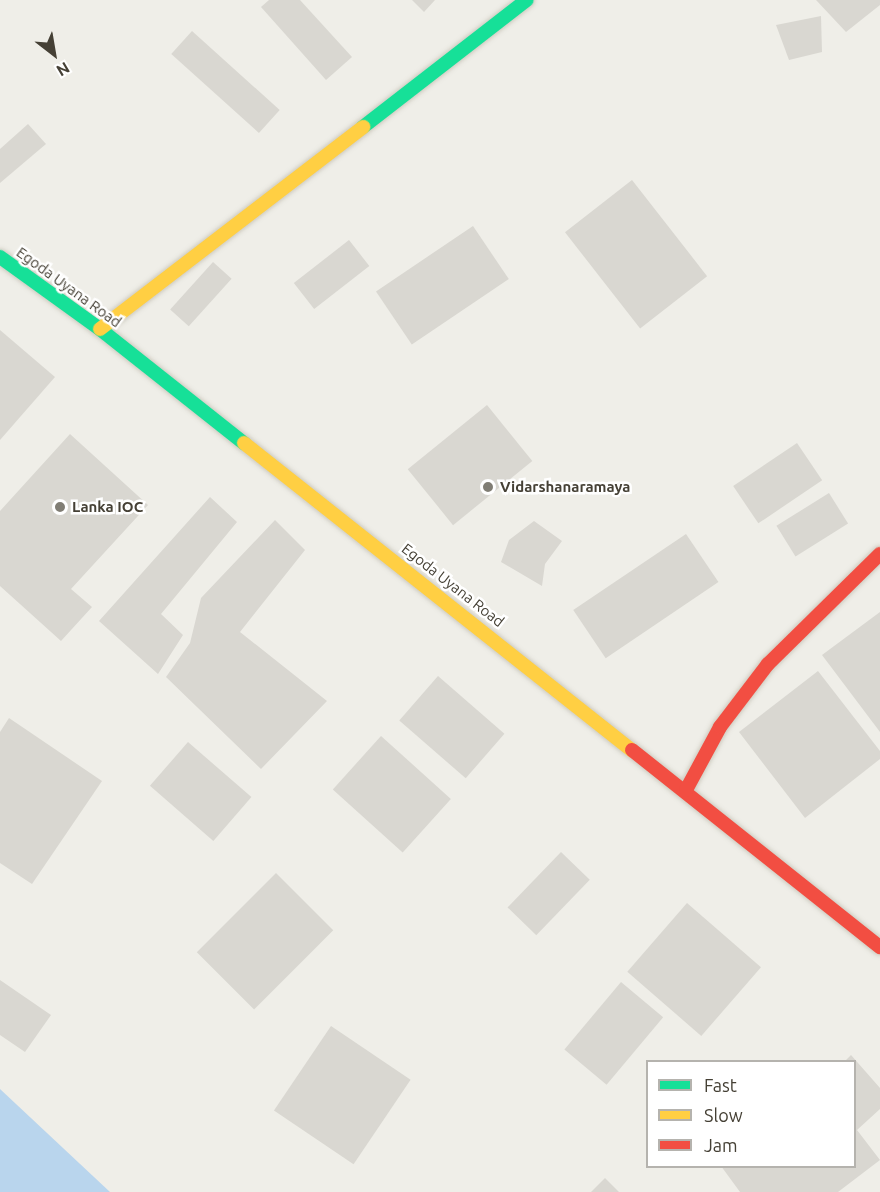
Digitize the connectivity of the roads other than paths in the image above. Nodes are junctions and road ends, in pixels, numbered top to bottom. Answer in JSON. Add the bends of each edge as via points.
{"nodes":[{"id":1,"x":527,"y":0,"type":"edge"},
{"id":2,"x":0,"y":256,"type":"edge"},
{"id":3,"x":100,"y":330,"type":"junction"},
{"id":4,"x":880,"y":554,"type":"edge"},
{"id":5,"x":686,"y":790,"type":"junction"},
{"id":6,"x":880,"y":946,"type":"edge"}],
"edges":[{"from":1,"to":3,"type":"main road"},
{"from":2,"to":3,"type":"main road","name":"Egoda Uyana Road"},
{"from":3,"to":5,"type":"main road","name":"Egoda Uyana Road"},
{"from":4,"to":5,"type":"main road","via":[[768,664],[720,727]]},
{"from":5,"to":6,"type":"main road","name":"Egoda Uyana Road"}]}
